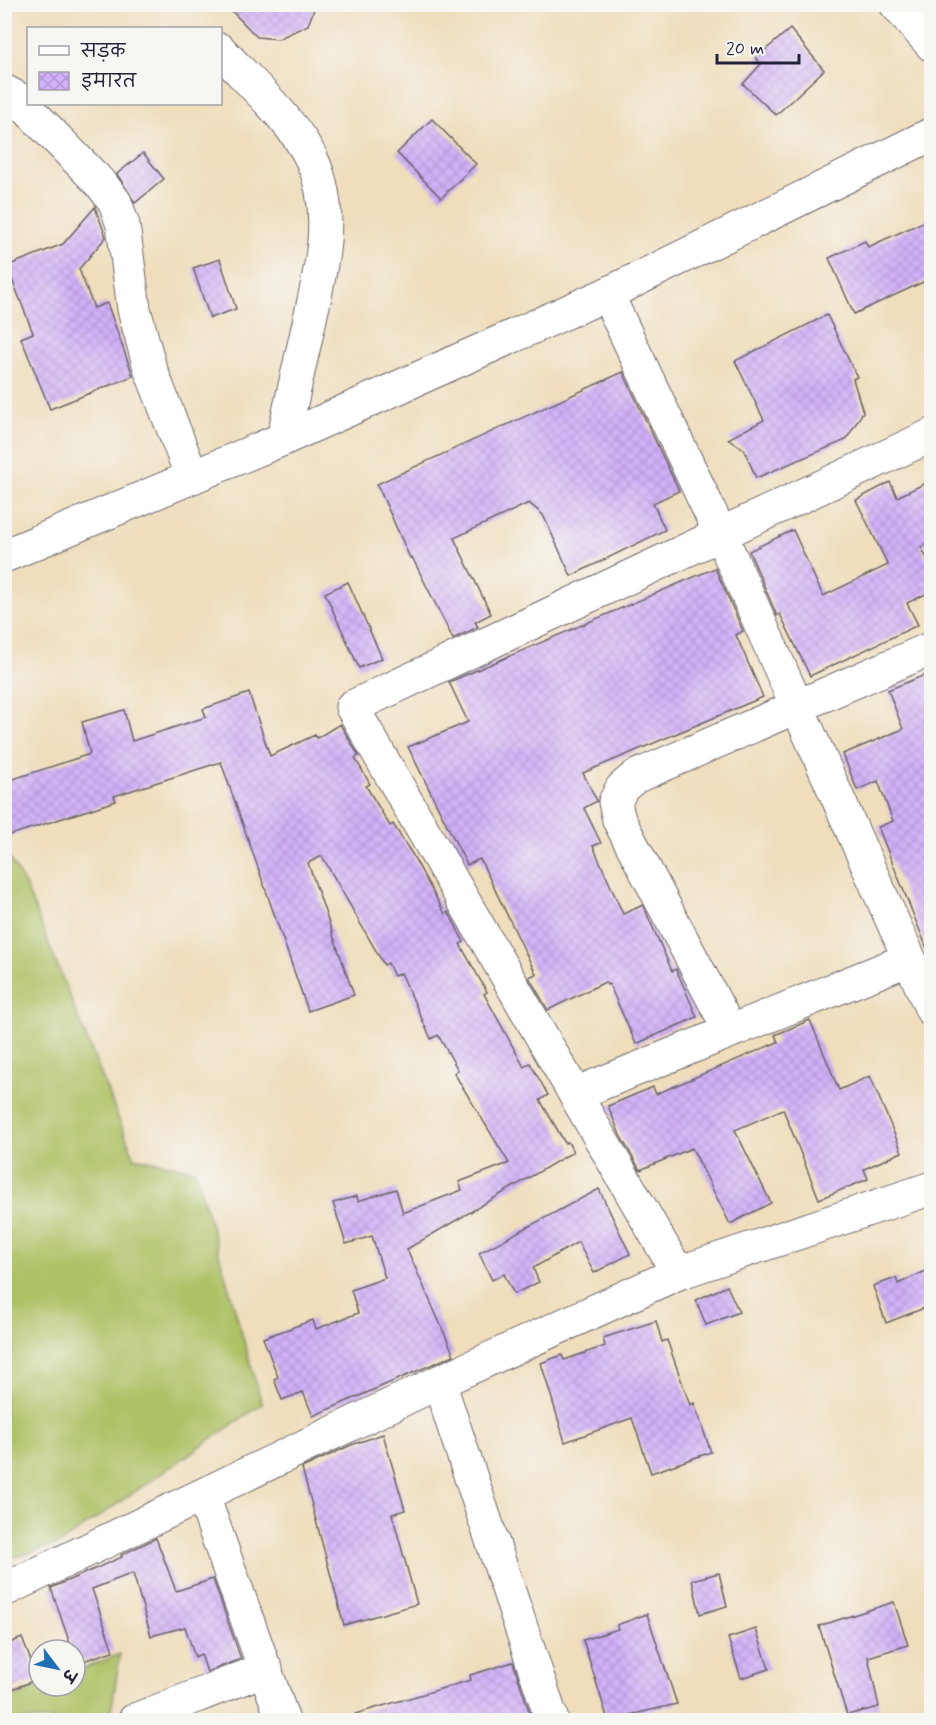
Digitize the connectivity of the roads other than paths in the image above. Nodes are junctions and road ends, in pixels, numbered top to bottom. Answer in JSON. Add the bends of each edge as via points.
{"nodes":[{"id":1,"x":896,"y":4,"type":"edge"},
{"id":2,"x":932,"y":45,"type":"edge"},
{"id":3,"x":222,"y":52,"type":"edge"},
{"id":4,"x":4,"y":91,"type":"edge"},
{"id":5,"x":932,"y":134,"type":"edge"},
{"id":6,"x":607,"y":294,"type":"junction"},
{"id":7,"x":932,"y":435,"type":"edge"},
{"id":8,"x":283,"y":439,"type":"junction"},
{"id":9,"x":192,"y":477,"type":"junction"},
{"id":10,"x":720,"y":533,"type":"junction"},
{"id":11,"x":4,"y":556,"type":"edge"},
{"id":12,"x":932,"y":648,"type":"edge"},
{"id":13,"x":796,"y":708,"type":"junction"},
{"id":14,"x":907,"y":960,"type":"junction"},
{"id":15,"x":932,"y":1010,"type":"edge"},
{"id":16,"x":730,"y":1031,"type":"junction"},
{"id":17,"x":574,"y":1094,"type":"junction"},
{"id":18,"x":932,"y":1188,"type":"edge"},
{"id":19,"x":678,"y":1273,"type":"junction"},
{"id":20,"x":439,"y":1382,"type":"junction"},
{"id":21,"x":202,"y":1496,"type":"junction"},
{"id":22,"x":4,"y":1590,"type":"edge"},
{"id":23,"x":266,"y":1669,"type":"junction"},
{"id":24,"x":135,"y":1720,"type":"edge"},
{"id":25,"x":284,"y":1720,"type":"edge"},
{"id":26,"x":552,"y":1720,"type":"edge"}],
"edges":[{"from":1,"to":2,"type":"street"},
{"from":3,"to":8,"type":"street","via":[[296,134],[313,161],[322,188],[326,218],[320,271]]},
{"from":4,"to":9,"type":"street","via":[[16,98],[102,184],[115,202],[123,225],[134,309],[150,368]]},
{"from":5,"to":6,"type":"street"},
{"from":6,"to":8,"type":"street"},
{"from":6,"to":10,"type":"street"},
{"from":7,"to":10,"type":"street"},
{"from":8,"to":9,"type":"street"},
{"from":9,"to":11,"type":"street"},
{"from":10,"to":13,"type":"street"},
{"from":10,"to":17,"type":"street","via":[[352,707]]},
{"from":12,"to":13,"type":"street"},
{"from":13,"to":14,"type":"street"},
{"from":13,"to":16,"type":"street","via":[[635,777],[622,788],[615,802],[619,819]]},
{"from":14,"to":15,"type":"street"},
{"from":14,"to":16,"type":"street"},
{"from":16,"to":17,"type":"street"},
{"from":17,"to":19,"type":"street"},
{"from":18,"to":19,"type":"street"},
{"from":19,"to":20,"type":"street"},
{"from":20,"to":21,"type":"street"},
{"from":20,"to":26,"type":"street"},
{"from":21,"to":22,"type":"street"},
{"from":21,"to":23,"type":"street"},
{"from":23,"to":24,"type":"street"},
{"from":23,"to":25,"type":"street"}]}
